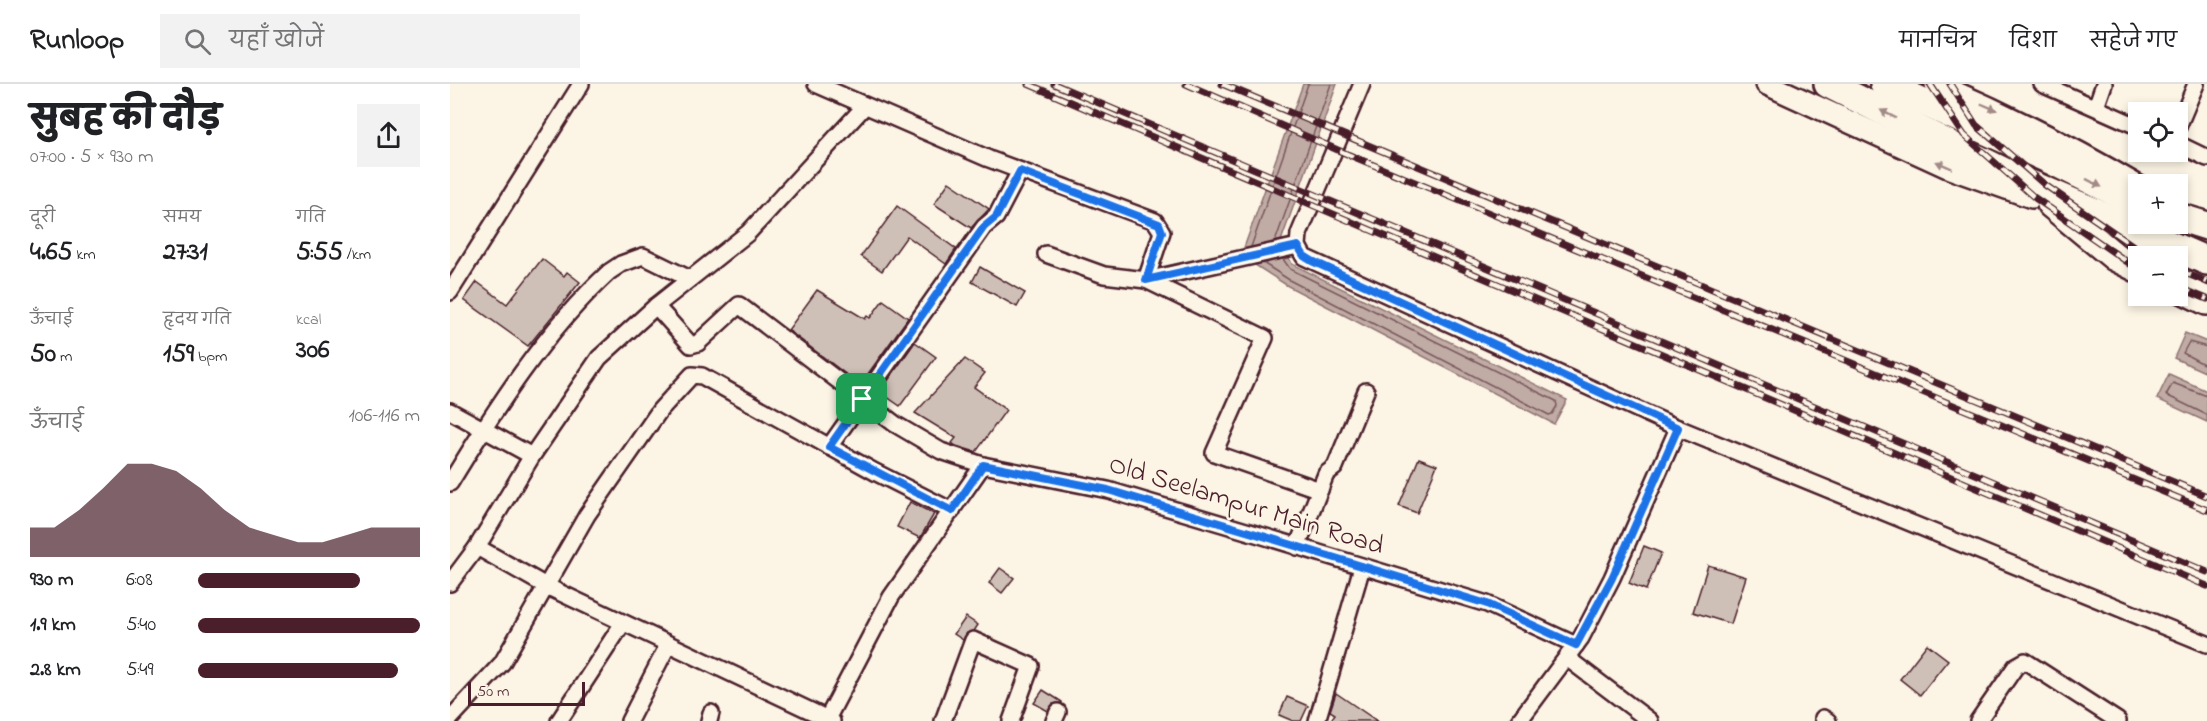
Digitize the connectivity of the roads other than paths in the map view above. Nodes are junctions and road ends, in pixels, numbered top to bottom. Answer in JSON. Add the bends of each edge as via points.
{"nodes":[{"id":1,"x":581,"y":84,"type":"edge"},
{"id":2,"x":816,"y":84,"type":"edge"},
{"id":3,"x":1362,"y":84,"type":"edge"},
{"id":4,"x":1767,"y":84,"type":"edge"},
{"id":5,"x":1828,"y":84,"type":"edge"},
{"id":6,"x":1884,"y":84,"type":"edge"},
{"id":7,"x":1936,"y":84,"type":"edge"},
{"id":8,"x":2042,"y":84,"type":"edge"},
{"id":9,"x":2104,"y":84,"type":"edge"},
{"id":10,"x":2196,"y":84,"type":"edge"},
{"id":11,"x":2188,"y":103,"type":"edge"},
{"id":12,"x":864,"y":107,"type":"junction"},
{"id":13,"x":2096,"y":107,"type":"junction"},
{"id":14,"x":2128,"y":122,"type":"edge"},
{"id":15,"x":2188,"y":149,"type":"edge"},
{"id":16,"x":2207,"y":158,"type":"edge"},
{"id":17,"x":1975,"y":167,"type":"junction"},
{"id":18,"x":1020,"y":171,"type":"junction"},
{"id":19,"x":2021,"y":180,"type":"junction"},
{"id":20,"x":2128,"y":180,"type":"edge"},
{"id":21,"x":2128,"y":199,"type":"edge"},
{"id":22,"x":2048,"y":202,"type":"junction"},
{"id":23,"x":2118,"y":225,"type":"junction"},
{"id":24,"x":1292,"y":247,"type":"junction"},
{"id":25,"x":1046,"y":254,"type":"dead end"},
{"id":26,"x":2207,"y":261,"type":"edge"},
{"id":27,"x":2128,"y":264,"type":"edge"},
{"id":28,"x":690,"y":279,"type":"junction"},
{"id":29,"x":1146,"y":280,"type":"junction"},
{"id":30,"x":450,"y":292,"type":"edge"},
{"id":31,"x":2188,"y":292,"type":"edge"},
{"id":32,"x":2207,"y":301,"type":"edge"},
{"id":33,"x":656,"y":306,"type":"junction"},
{"id":34,"x":1366,"y":391,"type":"dead end"},
{"id":35,"x":862,"y":399,"type":"junction"},
{"id":36,"x":450,"y":411,"type":"edge"},
{"id":37,"x":1678,"y":428,"type":"junction"},
{"id":38,"x":482,"y":431,"type":"junction"},
{"id":39,"x":829,"y":447,"type":"junction"},
{"id":40,"x":532,"y":456,"type":"junction"},
{"id":41,"x":983,"y":465,"type":"junction"},
{"id":42,"x":450,"y":483,"type":"edge"},
{"id":43,"x":1320,"y":490,"type":"junction"},
{"id":44,"x":952,"y":511,"type":"junction"},
{"id":45,"x":477,"y":547,"type":"junction"},
{"id":46,"x":1297,"y":547,"type":"junction"},
{"id":47,"x":1362,"y":567,"type":"junction"},
{"id":48,"x":450,"y":583,"type":"edge"},
{"id":49,"x":546,"y":586,"type":"junction"},
{"id":50,"x":623,"y":623,"type":"junction"},
{"id":51,"x":2207,"y":644,"type":"edge"},
{"id":52,"x":668,"y":645,"type":"junction"},
{"id":53,"x":1568,"y":656,"type":"junction"},
{"id":54,"x":450,"y":718,"type":"edge"},
{"id":55,"x":828,"y":720,"type":"edge"},
{"id":56,"x":559,"y":721,"type":"edge"},
{"id":57,"x":629,"y":721,"type":"edge"},
{"id":58,"x":943,"y":721,"type":"edge"},
{"id":59,"x":1011,"y":721,"type":"edge"},
{"id":60,"x":1317,"y":721,"type":"edge"},
{"id":61,"x":1519,"y":721,"type":"edge"},
{"id":62,"x":1650,"y":721,"type":"edge"},
{"id":63,"x":1978,"y":721,"type":"edge"},
{"id":64,"x":2118,"y":721,"type":"edge"}],
"edges":[{"from":1,"to":30,"type":"street"},
{"from":2,"to":12,"type":"street"},
{"from":3,"to":24,"type":"street"},
{"from":17,"to":4,"type":"main road","one_way":true},
{"from":17,"to":5,"type":"highway","one_way":true,"via":[[1940,141]]},
{"from":6,"to":21,"type":"highway","one_way":true},
{"from":7,"to":20,"type":"main road","one_way":true,"via":[[2008,115]]},
{"from":8,"to":13,"type":"street"},
{"from":9,"to":13,"type":"street"},
{"from":10,"to":11,"type":"street"},
{"from":12,"to":18,"type":"street"},
{"from":12,"to":28,"type":"street","via":[[748,232]]},
{"from":13,"to":14,"type":"street"},
{"from":15,"to":16,"type":"street"},
{"from":17,"to":19,"type":"highway"},
{"from":17,"to":22,"type":"main road"},
{"from":18,"to":29,"type":"street","via":[[1159,224],[1162,232]]},
{"from":18,"to":35,"type":"street","via":[[996,217],[984,227]]},
{"from":19,"to":22,"type":"highway"},
{"from":19,"to":23,"type":"highway"},
{"from":22,"to":23,"type":"main road"},
{"from":22,"to":27,"type":"highway"},
{"from":23,"to":26,"type":"highway"},
{"from":24,"to":29,"type":"street"},
{"from":24,"to":37,"type":"street","via":[[1312,261]]},
{"from":25,"to":29,"type":"street","via":[[1104,275]]},
{"from":28,"to":33,"type":"street"},
{"from":28,"to":38,"type":"street","via":[[644,256],[609,272],[550,338]]},
{"from":29,"to":43,"type":"street","via":[[1265,338],[1215,453]]},
{"from":31,"to":32,"type":"highway"},
{"from":33,"to":35,"type":"street","name":"Old Seelampur Main Road","via":[[691,345],[739,305]]},
{"from":33,"to":40,"type":"street","via":[[599,358]]},
{"from":34,"to":43,"type":"street","via":[[1335,467],[1326,474]]},
{"from":35,"to":39,"type":"street"},
{"from":35,"to":41,"type":"street","name":"Old Seelampur Main Road","via":[[941,451]]},
{"from":36,"to":38,"type":"street"},
{"from":37,"to":51,"type":"street"},
{"from":37,"to":53,"type":"street","via":[[1612,578]]},
{"from":38,"to":40,"type":"street"},
{"from":38,"to":42,"type":"street"},
{"from":39,"to":44,"type":"street"},
{"from":39,"to":49,"type":"street","via":[[702,376],[692,375],[634,447],[587,515]]},
{"from":40,"to":45,"type":"street"},
{"from":41,"to":44,"type":"street"},
{"from":41,"to":46,"type":"street","name":"Old Seelampur Main Road","via":[[1108,490]]},
{"from":43,"to":46,"type":"street"},
{"from":44,"to":55,"type":"street","via":[[891,597]]},
{"from":45,"to":48,"type":"street"},
{"from":45,"to":49,"type":"street"},
{"from":46,"to":47,"type":"street","name":"Old Seelampur Main Road"},
{"from":47,"to":53,"type":"street","name":"Old Seelampur Main Road","via":[[1487,604]]},
{"from":47,"to":60,"type":"street"},
{"from":49,"to":50,"type":"street"},
{"from":49,"to":54,"type":"street","via":[[502,663]]},
{"from":50,"to":52,"type":"street"},
{"from":50,"to":56,"type":"street"},
{"from":52,"to":55,"type":"street"},
{"from":52,"to":57,"type":"street"},
{"from":53,"to":61,"type":"street"},
{"from":53,"to":62,"type":"street","name":"Old Seelampur Main Road"},
{"from":58,"to":59,"type":"street","via":[[973,640],[1031,666]]},
{"from":63,"to":64,"type":"street","via":[[2016,666],[2025,661]]}]}
